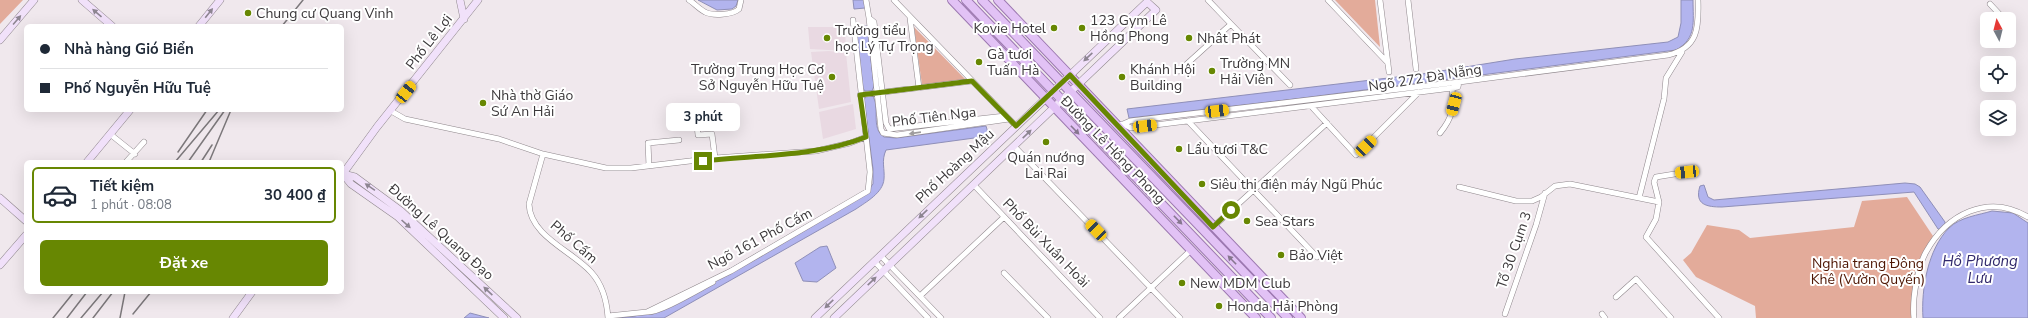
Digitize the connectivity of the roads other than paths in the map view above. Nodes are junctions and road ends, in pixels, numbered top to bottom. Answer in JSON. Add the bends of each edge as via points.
{"nodes":[{"id":1,"x":34,"y":0,"type":"edge"},
{"id":2,"x":82,"y":0,"type":"edge"},
{"id":3,"x":220,"y":0,"type":"edge"},
{"id":4,"x":460,"y":0,"type":"edge"},
{"id":5,"x":478,"y":0,"type":"edge"},
{"id":6,"x":689,"y":0,"type":"edge"},
{"id":7,"x":741,"y":0,"type":"edge"},
{"id":8,"x":866,"y":0,"type":"edge"},
{"id":9,"x":894,"y":0,"type":"edge"},
{"id":10,"x":952,"y":0,"type":"edge"},
{"id":11,"x":966,"y":0,"type":"edge"},
{"id":12,"x":982,"y":0,"type":"edge"},
{"id":13,"x":998,"y":0,"type":"edge"},
{"id":14,"x":1208,"y":0,"type":"edge"},
{"id":15,"x":1328,"y":0,"type":"edge"},
{"id":16,"x":1380,"y":0,"type":"edge"},
{"id":17,"x":1408,"y":0,"type":"edge"},
{"id":18,"x":1698,"y":0,"type":"edge"},
{"id":19,"x":1990,"y":4,"type":"dead end"},
{"id":20,"x":1997,"y":12,"type":"edge"},
{"id":21,"x":910,"y":18,"type":"junction"},
{"id":22,"x":464,"y":19,"type":"junction"},
{"id":23,"x":852,"y":20,"type":"dead end"},
{"id":24,"x":110,"y":24,"type":"edge"},
{"id":25,"x":201,"y":24,"type":"edge"},
{"id":26,"x":1231,"y":24,"type":"junction"},
{"id":27,"x":0,"y":40,"type":"edge"},
{"id":28,"x":1682,"y":52,"type":"junction"},
{"id":29,"x":1668,"y":55,"type":"junction"},
{"id":30,"x":1388,"y":63,"type":"junction"},
{"id":31,"x":1672,"y":67,"type":"junction"},
{"id":32,"x":1416,"y":69,"type":"dead end"},
{"id":33,"x":1179,"y":71,"type":"dead end"},
{"id":34,"x":1389,"y":72,"type":"dead end"},
{"id":35,"x":1070,"y":75,"type":"junction"},
{"id":36,"x":972,"y":81,"type":"junction"},
{"id":37,"x":1459,"y":82,"type":"junction"},
{"id":38,"x":1061,"y":83,"type":"junction"},
{"id":39,"x":1079,"y":84,"type":"junction"},
{"id":40,"x":1290,"y":85,"type":"dead end"},
{"id":41,"x":918,"y":88,"type":"junction"},
{"id":42,"x":1452,"y":88,"type":"junction"},
{"id":43,"x":1054,"y":90,"type":"junction"},
{"id":44,"x":879,"y":92,"type":"junction"},
{"id":45,"x":1419,"y":92,"type":"junction"},
{"id":46,"x":1070,"y":93,"type":"junction"},
{"id":47,"x":860,"y":95,"type":"junction"},
{"id":48,"x":1045,"y":99,"type":"junction"},
{"id":49,"x":1062,"y":100,"type":"junction"},
{"id":50,"x":1312,"y":107,"type":"junction"},
{"id":51,"x":1054,"y":108,"type":"junction"},
{"id":52,"x":391,"y":111,"type":"junction"},
{"id":53,"x":128,"y":112,"type":"edge"},
{"id":54,"x":1007,"y":118,"type":"junction"},
{"id":55,"x":1188,"y":121,"type":"junction"},
{"id":56,"x":1326,"y":122,"type":"junction"},
{"id":57,"x":1120,"y":124,"type":"junction"},
{"id":58,"x":697,"y":125,"type":"dead end"},
{"id":59,"x":1016,"y":126,"type":"junction"},
{"id":60,"x":1440,"y":133,"type":"dead end"},
{"id":61,"x":110,"y":134,"type":"junction"},
{"id":62,"x":866,"y":137,"type":"junction"},
{"id":63,"x":679,"y":140,"type":"dead end"},
{"id":64,"x":144,"y":142,"type":"dead end"},
{"id":65,"x":1014,"y":146,"type":"junction"},
{"id":66,"x":135,"y":154,"type":"junction"},
{"id":67,"x":543,"y":154,"type":"junction"},
{"id":68,"x":982,"y":156,"type":"junction"},
{"id":69,"x":715,"y":158,"type":"junction"},
{"id":70,"x":89,"y":160,"type":"edge"},
{"id":71,"x":128,"y":160,"type":"edge"},
{"id":72,"x":649,"y":166,"type":"junction"},
{"id":73,"x":993,"y":166,"type":"junction"},
{"id":74,"x":1647,"y":170,"type":"junction"},
{"id":75,"x":1687,"y":172,"type":"dead end"},
{"id":76,"x":344,"y":174,"type":"edge"},
{"id":77,"x":344,"y":175,"type":"edge"},
{"id":78,"x":344,"y":176,"type":"edge"},
{"id":79,"x":1654,"y":182,"type":"junction"},
{"id":80,"x":974,"y":184,"type":"junction"},
{"id":81,"x":1459,"y":186,"type":"dead end"},
{"id":82,"x":1253,"y":189,"type":"junction"},
{"id":83,"x":1545,"y":192,"type":"junction"},
{"id":84,"x":0,"y":198,"type":"edge"},
{"id":85,"x":1639,"y":198,"type":"junction"},
{"id":86,"x":1659,"y":202,"type":"junction"},
{"id":87,"x":1004,"y":217,"type":"junction"},
{"id":88,"x":2028,"y":217,"type":"edge"},
{"id":89,"x":24,"y":219,"type":"edge"},
{"id":90,"x":1213,"y":227,"type":"junction"},
{"id":91,"x":24,"y":236,"type":"edge"},
{"id":92,"x":1191,"y":250,"type":"junction"},
{"id":93,"x":880,"y":255,"type":"junction"},
{"id":94,"x":1317,"y":257,"type":"dead end"},
{"id":95,"x":874,"y":261,"type":"junction"},
{"id":96,"x":889,"y":265,"type":"junction"},
{"id":97,"x":0,"y":266,"type":"edge"},
{"id":98,"x":883,"y":271,"type":"junction"},
{"id":99,"x":1004,"y":273,"type":"dead end"},
{"id":100,"x":1151,"y":288,"type":"junction"},
{"id":101,"x":842,"y":292,"type":"junction"},
{"id":102,"x":251,"y":294,"type":"edge"},
{"id":103,"x":920,"y":296,"type":"junction"},
{"id":104,"x":1616,"y":297,"type":"dead end"},
{"id":105,"x":851,"y":301,"type":"junction"},
{"id":106,"x":1506,"y":314,"type":"dead end"},
{"id":107,"x":608,"y":317,"type":"edge"},
{"id":108,"x":233,"y":318,"type":"edge"},
{"id":109,"x":504,"y":318,"type":"edge"},
{"id":110,"x":517,"y":318,"type":"edge"},
{"id":111,"x":815,"y":318,"type":"edge"},
{"id":112,"x":834,"y":318,"type":"edge"},
{"id":113,"x":928,"y":318,"type":"edge"},
{"id":114,"x":941,"y":318,"type":"edge"},
{"id":115,"x":1048,"y":318,"type":"edge"},
{"id":116,"x":1100,"y":318,"type":"edge"},
{"id":117,"x":1119,"y":318,"type":"edge"},
{"id":118,"x":1180,"y":318,"type":"edge"},
{"id":119,"x":1256,"y":318,"type":"edge"},
{"id":120,"x":1271,"y":318,"type":"edge"},
{"id":121,"x":1288,"y":318,"type":"edge"},
{"id":122,"x":1301,"y":318,"type":"edge"},
{"id":123,"x":1671,"y":318,"type":"edge"},
{"id":124,"x":1719,"y":318,"type":"edge"},
{"id":125,"x":1914,"y":318,"type":"edge"}],
"edges":[{"from":27,"to":1,"type":"street","one_way":true},
{"from":24,"to":2,"type":"street","one_way":true},
{"from":25,"to":3,"type":"street","one_way":true},
{"from":4,"to":22,"type":"street"},
{"from":5,"to":22,"type":"street","name":"Phố Lê Lợi"},
{"from":6,"to":7,"type":"street","via":[[703,11],[713,13],[735,12],[739,9]]},
{"from":8,"to":44,"type":"street","name":"Phố Tiên Nga"},
{"from":9,"to":21,"type":"street"},
{"from":10,"to":48,"type":"main road","name":"Đường Lê Hồng Phong"},
{"from":11,"to":43,"type":"main road","name":"Đường Lê Hồng Phong"},
{"from":12,"to":38,"type":"main road","name":"Đường Lê Hồng Phong"},
{"from":13,"to":35,"type":"main road","name":"Đường Lê Hồng Phong"},
{"from":14,"to":26,"type":"street"},
{"from":15,"to":30,"type":"street"},
{"from":16,"to":30,"type":"street"},
{"from":17,"to":32,"type":"street"},
{"from":18,"to":28,"type":"street","via":[[1697,29]]},
{"from":19,"to":20,"type":"street"},
{"from":21,"to":36,"type":"street"},
{"from":21,"to":41,"type":"street"},
{"from":22,"to":52,"type":"street","name":"Phố Lê Lợi"},
{"from":23,"to":47,"type":"street"},
{"from":26,"to":33,"type":"street"},
{"from":26,"to":40,"type":"street"},
{"from":28,"to":29,"type":"street","name":"Ngõ 272 Đà Nẵng"},
{"from":28,"to":31,"type":"street"},
{"from":29,"to":31,"type":"street"},
{"from":29,"to":37,"type":"street","name":"Ngõ 272 Đà Nẵng"},
{"from":30,"to":34,"type":"street"},
{"from":31,"to":74,"type":"street","via":[[1666,78],[1664,99]]},
{"from":35,"to":38,"type":"street","name":"Phố Hoàng Mậu"},
{"from":35,"to":39,"type":"main road","name":"Đường Lê Hồng Phong"},
{"from":39,"to":35,"type":"street","name":"Phố Hoàng Mậu","one_way":true,"via":[[1156,10],[1147,2]]},
{"from":36,"to":41,"type":"street"},
{"from":36,"to":54,"type":"street"},
{"from":37,"to":42,"type":"street","name":"Ngõ 272 Đà Nẵng","via":[[1458,86]]},
{"from":37,"to":57,"type":"street"},
{"from":38,"to":43,"type":"street","name":"Phố Hoàng Mậu"},
{"from":38,"to":46,"type":"main road","name":"Đường Lê Hồng Phong"},
{"from":39,"to":46,"type":"street","name":"Phố Hoàng Mậu"},
{"from":39,"to":57,"type":"main road","name":"Đường Lê Hồng Phong"},
{"from":41,"to":44,"type":"street"},
{"from":42,"to":45,"type":"street","name":"Ngõ 272 Đà Nẵng"},
{"from":42,"to":60,"type":"street","via":[[1454,104],[1449,121]]},
{"from":43,"to":48,"type":"street","name":"Phố Hoàng Mậu"},
{"from":43,"to":49,"type":"main road","name":"Đường Lê Hồng Phong"},
{"from":44,"to":47,"type":"street"},
{"from":44,"to":54,"type":"street","name":"Phố Tiên Nga","via":[[886,123],[892,130]]},
{"from":45,"to":50,"type":"street","name":"Ngõ 272 Đà Nẵng"},
{"from":45,"to":56,"type":"street","via":[[1356,155]]},
{"from":46,"to":49,"type":"street","name":"Phố Hoàng Mậu"},
{"from":121,"to":46,"type":"main road","name":"Đường Lê Hồng Phong","one_way":true},
{"from":47,"to":62,"type":"street"},
{"from":48,"to":51,"type":"main road","name":"Đường Lê Hồng Phong"},
{"from":48,"to":59,"type":"street","name":"Phố Hoàng Mậu"},
{"from":49,"to":51,"type":"street","name":"Phố Hoàng Mậu"},
{"from":49,"to":120,"type":"main road","name":"Đường Lê Hồng Phong","one_way":true},
{"from":50,"to":55,"type":"street","name":"Ngõ 272 Đà Nẵng"},
{"from":50,"to":56,"type":"street"},
{"from":65,"to":51,"type":"street","name":"Phố Hoàng Mậu","one_way":true},
{"from":51,"to":92,"type":"main road","name":"Đường Lê Hồng Phong","one_way":true},
{"from":52,"to":67,"type":"street","via":[[405,120],[499,139]]},
{"from":52,"to":76,"type":"street","name":"Phố Lê Lợi"},
{"from":53,"to":61,"type":"street"},
{"from":54,"to":59,"type":"street"},
{"from":55,"to":57,"type":"street","name":"Ngõ 272 Đà Nẵng","via":[[1131,128]]},
{"from":55,"to":82,"type":"street"},
{"from":56,"to":82,"type":"street"},
{"from":57,"to":90,"type":"main road","name":"Đường Lê Hồng Phong"},
{"from":58,"to":69,"type":"street","via":[[698,135],[712,134]]},
{"from":59,"to":68,"type":"street","name":"Phố Hoàng Mậu"},
{"from":61,"to":66,"type":"street"},
{"from":61,"to":70,"type":"street"},
{"from":62,"to":69,"type":"street","via":[[816,151]]},
{"from":62,"to":107,"type":"street","name":"Ngõ 161 Phố Cấm","via":[[870,172],[868,191],[856,200],[731,271],[651,312]]},
{"from":63,"to":72,"type":"street","via":[[648,144]]},
{"from":64,"to":66,"type":"street"},
{"from":65,"to":73,"type":"street","name":"Phố Hoàng Mậu"},
{"from":65,"to":100,"type":"street"},
{"from":66,"to":71,"type":"street"},
{"from":67,"to":72,"type":"street","via":[[606,168]]},
{"from":67,"to":107,"type":"street","name":"Phố Cấm","via":[[529,211],[539,228],[592,273],[600,286]]},
{"from":68,"to":73,"type":"street"},
{"from":68,"to":93,"type":"street","name":"Phố Hoàng Mậu","one_way":true},
{"from":69,"to":72,"type":"street"},
{"from":73,"to":80,"type":"street","name":"Phố Hoàng Mậu"},
{"from":74,"to":79,"type":"street"},
{"from":74,"to":85,"type":"street"},
{"from":75,"to":79,"type":"street","via":[[1660,175]]},
{"from":110,"to":77,"type":"street","name":"Đường Lê Quang Đạo","one_way":true,"via":[[402,211],[355,178]]},
{"from":78,"to":109,"type":"street","name":"Đường Lê Quang Đạo","one_way":true,"via":[[351,184],[403,221]]},
{"from":79,"to":86,"type":"street"},
{"from":80,"to":87,"type":"street","name":"Phố Bùi Xuân Hoài"},
{"from":80,"to":96,"type":"street","name":"Phố Hoàng Mậu"},
{"from":81,"to":83,"type":"street","via":[[1516,201],[1532,201]]},
{"from":82,"to":90,"type":"street"},
{"from":82,"to":94,"type":"street"},
{"from":83,"to":85,"type":"street","via":[[1555,186],[1570,184]]},
{"from":83,"to":106,"type":"street","name":"Tổ 30 Cụm 3"},
{"from":84,"to":89,"type":"street"},
{"from":85,"to":86,"type":"street"},
{"from":86,"to":124,"type":"street","via":[[1656,219],[1646,237]]},
{"from":87,"to":103,"type":"street"},
{"from":87,"to":116,"type":"street","name":"Phố Bùi Xuân Hoài"},
{"from":88,"to":125,"type":"street","via":[[2008,208],[1978,207],[1968,211],[1936,236],[1925,254],[1913,308]]},
{"from":90,"to":122,"type":"main road","name":"Đường Lê Hồng Phong"},
{"from":91,"to":97,"type":"street"},
{"from":92,"to":100,"type":"street"},
{"from":92,"to":119,"type":"main road","name":"Đường Lê Hồng Phong"},
{"from":93,"to":95,"type":"street","name":"Phố Hoàng Mậu"},
{"from":93,"to":96,"type":"street"},
{"from":95,"to":98,"type":"street"},
{"from":95,"to":101,"type":"street","name":"Phố Hoàng Mậu"},
{"from":96,"to":98,"type":"street","name":"Phố Hoàng Mậu"},
{"from":96,"to":103,"type":"street"},
{"from":105,"to":98,"type":"street","name":"Phố Hoàng Mậu","one_way":true},
{"from":98,"to":113,"type":"street"},
{"from":99,"to":115,"type":"street"},
{"from":100,"to":117,"type":"street"},
{"from":100,"to":118,"type":"street"},
{"from":101,"to":105,"type":"street"},
{"from":101,"to":111,"type":"street","name":"Phố Hoàng Mậu","one_way":true},
{"from":102,"to":108,"type":"street"},
{"from":103,"to":114,"type":"street"},
{"from":104,"to":123,"type":"street","via":[[1636,279]]},
{"from":105,"to":112,"type":"street","name":"Phố Hoàng Mậu"}]}
